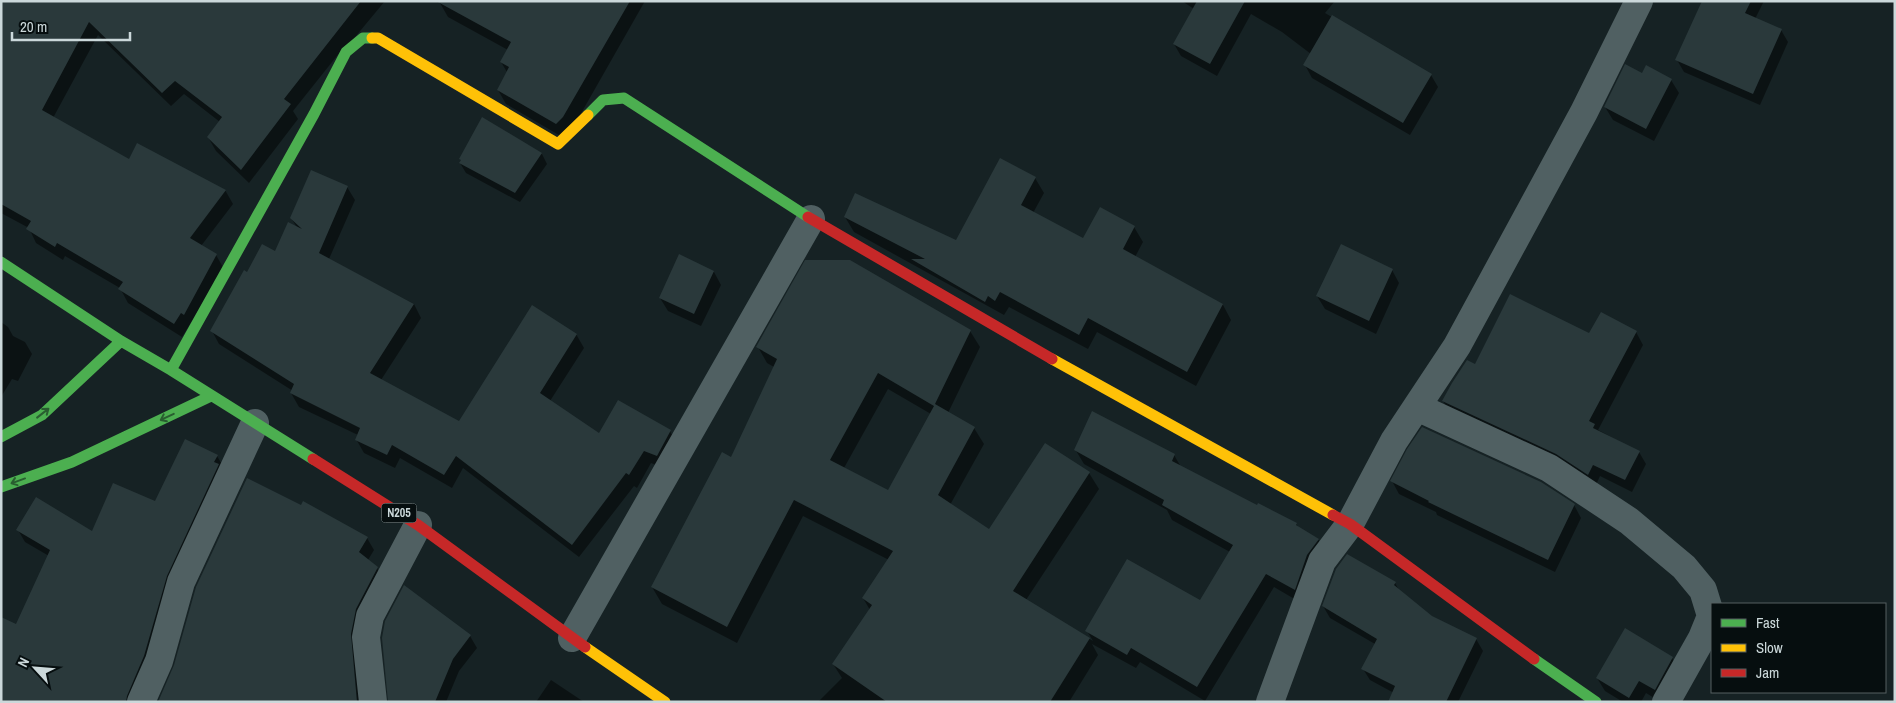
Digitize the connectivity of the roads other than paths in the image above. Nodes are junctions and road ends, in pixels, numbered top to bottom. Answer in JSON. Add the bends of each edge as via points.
{"nodes":[{"id":1,"x":1639,"y":1,"type":"edge"},
{"id":2,"x":811,"y":219,"type":"junction"},
{"id":3,"x":1,"y":262,"type":"edge"},
{"id":4,"x":120,"y":341,"type":"junction"},
{"id":5,"x":171,"y":370,"type":"junction"},
{"id":6,"x":211,"y":396,"type":"junction"},
{"id":7,"x":1417,"y":407,"type":"junction"},
{"id":8,"x":255,"y":423,"type":"junction"},
{"id":9,"x":1,"y":437,"type":"edge"},
{"id":10,"x":1,"y":487,"type":"edge"},
{"id":11,"x":1350,"y":524,"type":"junction"},
{"id":12,"x":418,"y":525,"type":"junction"},
{"id":13,"x":572,"y":638,"type":"junction"},
{"id":14,"x":141,"y":702,"type":"edge"},
{"id":15,"x":373,"y":702,"type":"edge"},
{"id":16,"x":665,"y":702,"type":"edge"},
{"id":17,"x":1270,"y":702,"type":"edge"},
{"id":18,"x":1596,"y":702,"type":"edge"},
{"id":19,"x":1666,"y":702,"type":"edge"}],
"edges":[{"from":1,"to":7,"type":"street","via":[[1584,112],[1457,346]]},
{"from":2,"to":5,"type":"main road","via":[[624,98],[603,100],[558,144],[378,38],[363,38],[346,52]]},
{"from":2,"to":11,"type":"main road","via":[[1099,386]]},
{"from":2,"to":13,"type":"street"},
{"from":3,"to":4,"type":"main road","number":"N205"},
{"from":4,"to":5,"type":"main road","number":"N205"},
{"from":9,"to":4,"type":"main road","one_way":true,"via":[[42,415]]},
{"from":5,"to":6,"type":"main road","number":"N205"},
{"from":6,"to":8,"type":"main road","number":"N205"},
{"from":6,"to":10,"type":"main road","one_way":true,"via":[[72,462]]},
{"from":7,"to":11,"type":"street","via":[[1394,441]]},
{"from":7,"to":19,"type":"street","via":[[1549,468],[1629,521],[1684,567],[1704,590],[1711,616]]},
{"from":8,"to":12,"type":"main road","number":"N205"},
{"from":8,"to":14,"type":"street","via":[[181,582],[159,661]]},
{"from":11,"to":17,"type":"street","via":[[1322,561]]},
{"from":11,"to":18,"type":"main road"},
{"from":12,"to":13,"type":"main road","number":"N205"},
{"from":12,"to":15,"type":"street","via":[[370,616],[366,637]]},
{"from":13,"to":16,"type":"main road","number":"N205"}]}
